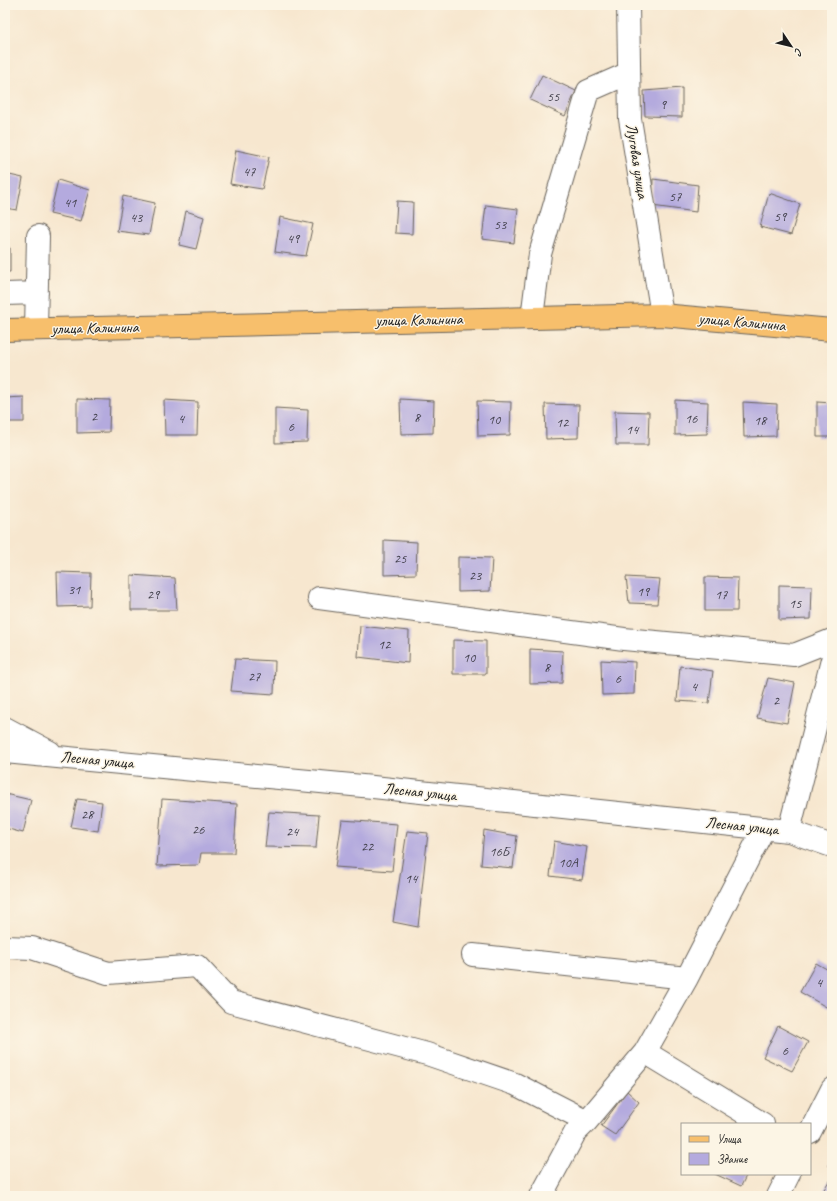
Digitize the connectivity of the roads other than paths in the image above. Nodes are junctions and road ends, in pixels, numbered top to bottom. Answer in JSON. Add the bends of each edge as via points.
{"nodes":[{"id":1,"x":628,"y":5,"type":"edge"},
{"id":2,"x":629,"y":72,"type":"junction"},
{"id":3,"x":38,"y":236,"type":"dead end"},
{"id":4,"x":37,"y":293,"type":"junction"},
{"id":5,"x":5,"y":294,"type":"edge"},
{"id":6,"x":662,"y":315,"type":"junction"},
{"id":7,"x":532,"y":318,"type":"junction"},
{"id":8,"x":36,"y":329,"type":"junction"},
{"id":9,"x":5,"y":330,"type":"edge"},
{"id":10,"x":832,"y":330,"type":"edge"},
{"id":11,"x":319,"y":598,"type":"dead end"},
{"id":12,"x":832,"y":640,"type":"edge"},
{"id":13,"x":832,"y":660,"type":"edge"},
{"id":14,"x":5,"y":728,"type":"edge"},
{"id":15,"x":5,"y":752,"type":"edge"},
{"id":16,"x":60,"y":757,"type":"junction"},
{"id":17,"x":764,"y":828,"type":"junction"},
{"id":18,"x":789,"y":831,"type":"junction"},
{"id":19,"x":832,"y":846,"type":"edge"},
{"id":20,"x":5,"y":947,"type":"edge"},
{"id":21,"x":473,"y":955,"type":"dead end"},
{"id":22,"x":687,"y":978,"type":"junction"},
{"id":23,"x":644,"y":1052,"type":"junction"},
{"id":24,"x":832,"y":1089,"type":"edge"},
{"id":25,"x":587,"y":1121,"type":"junction"},
{"id":26,"x":761,"y":1123,"type":"edge"},
{"id":27,"x":811,"y":1130,"type":"edge"},
{"id":28,"x":788,"y":1175,"type":"edge"},
{"id":29,"x":540,"y":1196,"type":"edge"},
{"id":30,"x":778,"y":1196,"type":"edge"}],
"edges":[{"from":1,"to":2,"type":"street","name":"Луговая улица"},
{"from":2,"to":6,"type":"street","name":"Луговая улица","via":[[630,119]]},
{"from":2,"to":7,"type":"street","via":[[588,91],[540,254]]},
{"from":3,"to":4,"type":"street"},
{"from":4,"to":5,"type":"street"},
{"from":4,"to":8,"type":"street"},
{"from":6,"to":7,"type":"main road","name":"улица Калинина"},
{"from":6,"to":10,"type":"main road","name":"улица Калинина"},
{"from":7,"to":8,"type":"main road","name":"улица Калинина"},
{"from":8,"to":9,"type":"main road","name":"улица Калинина"},
{"from":11,"to":12,"type":"street","via":[[624,640],[794,655]]},
{"from":13,"to":18,"type":"street"},
{"from":14,"to":16,"type":"street"},
{"from":15,"to":16,"type":"street","name":"Лесная улица"},
{"from":16,"to":17,"type":"street","name":"Лесная улица"},
{"from":17,"to":18,"type":"street","name":"Лесная улица"},
{"from":17,"to":22,"type":"street"},
{"from":18,"to":19,"type":"street","name":"Лесная улица"},
{"from":20,"to":25,"type":"street","via":[[32,948],[108,973],[197,966],[231,1002],[427,1054],[514,1084]]},
{"from":21,"to":22,"type":"street"},
{"from":22,"to":23,"type":"street"},
{"from":23,"to":25,"type":"street"},
{"from":23,"to":26,"type":"street"},
{"from":24,"to":27,"type":"street"},
{"from":25,"to":29,"type":"street","via":[[575,1133]]},
{"from":28,"to":30,"type":"street"}]}
